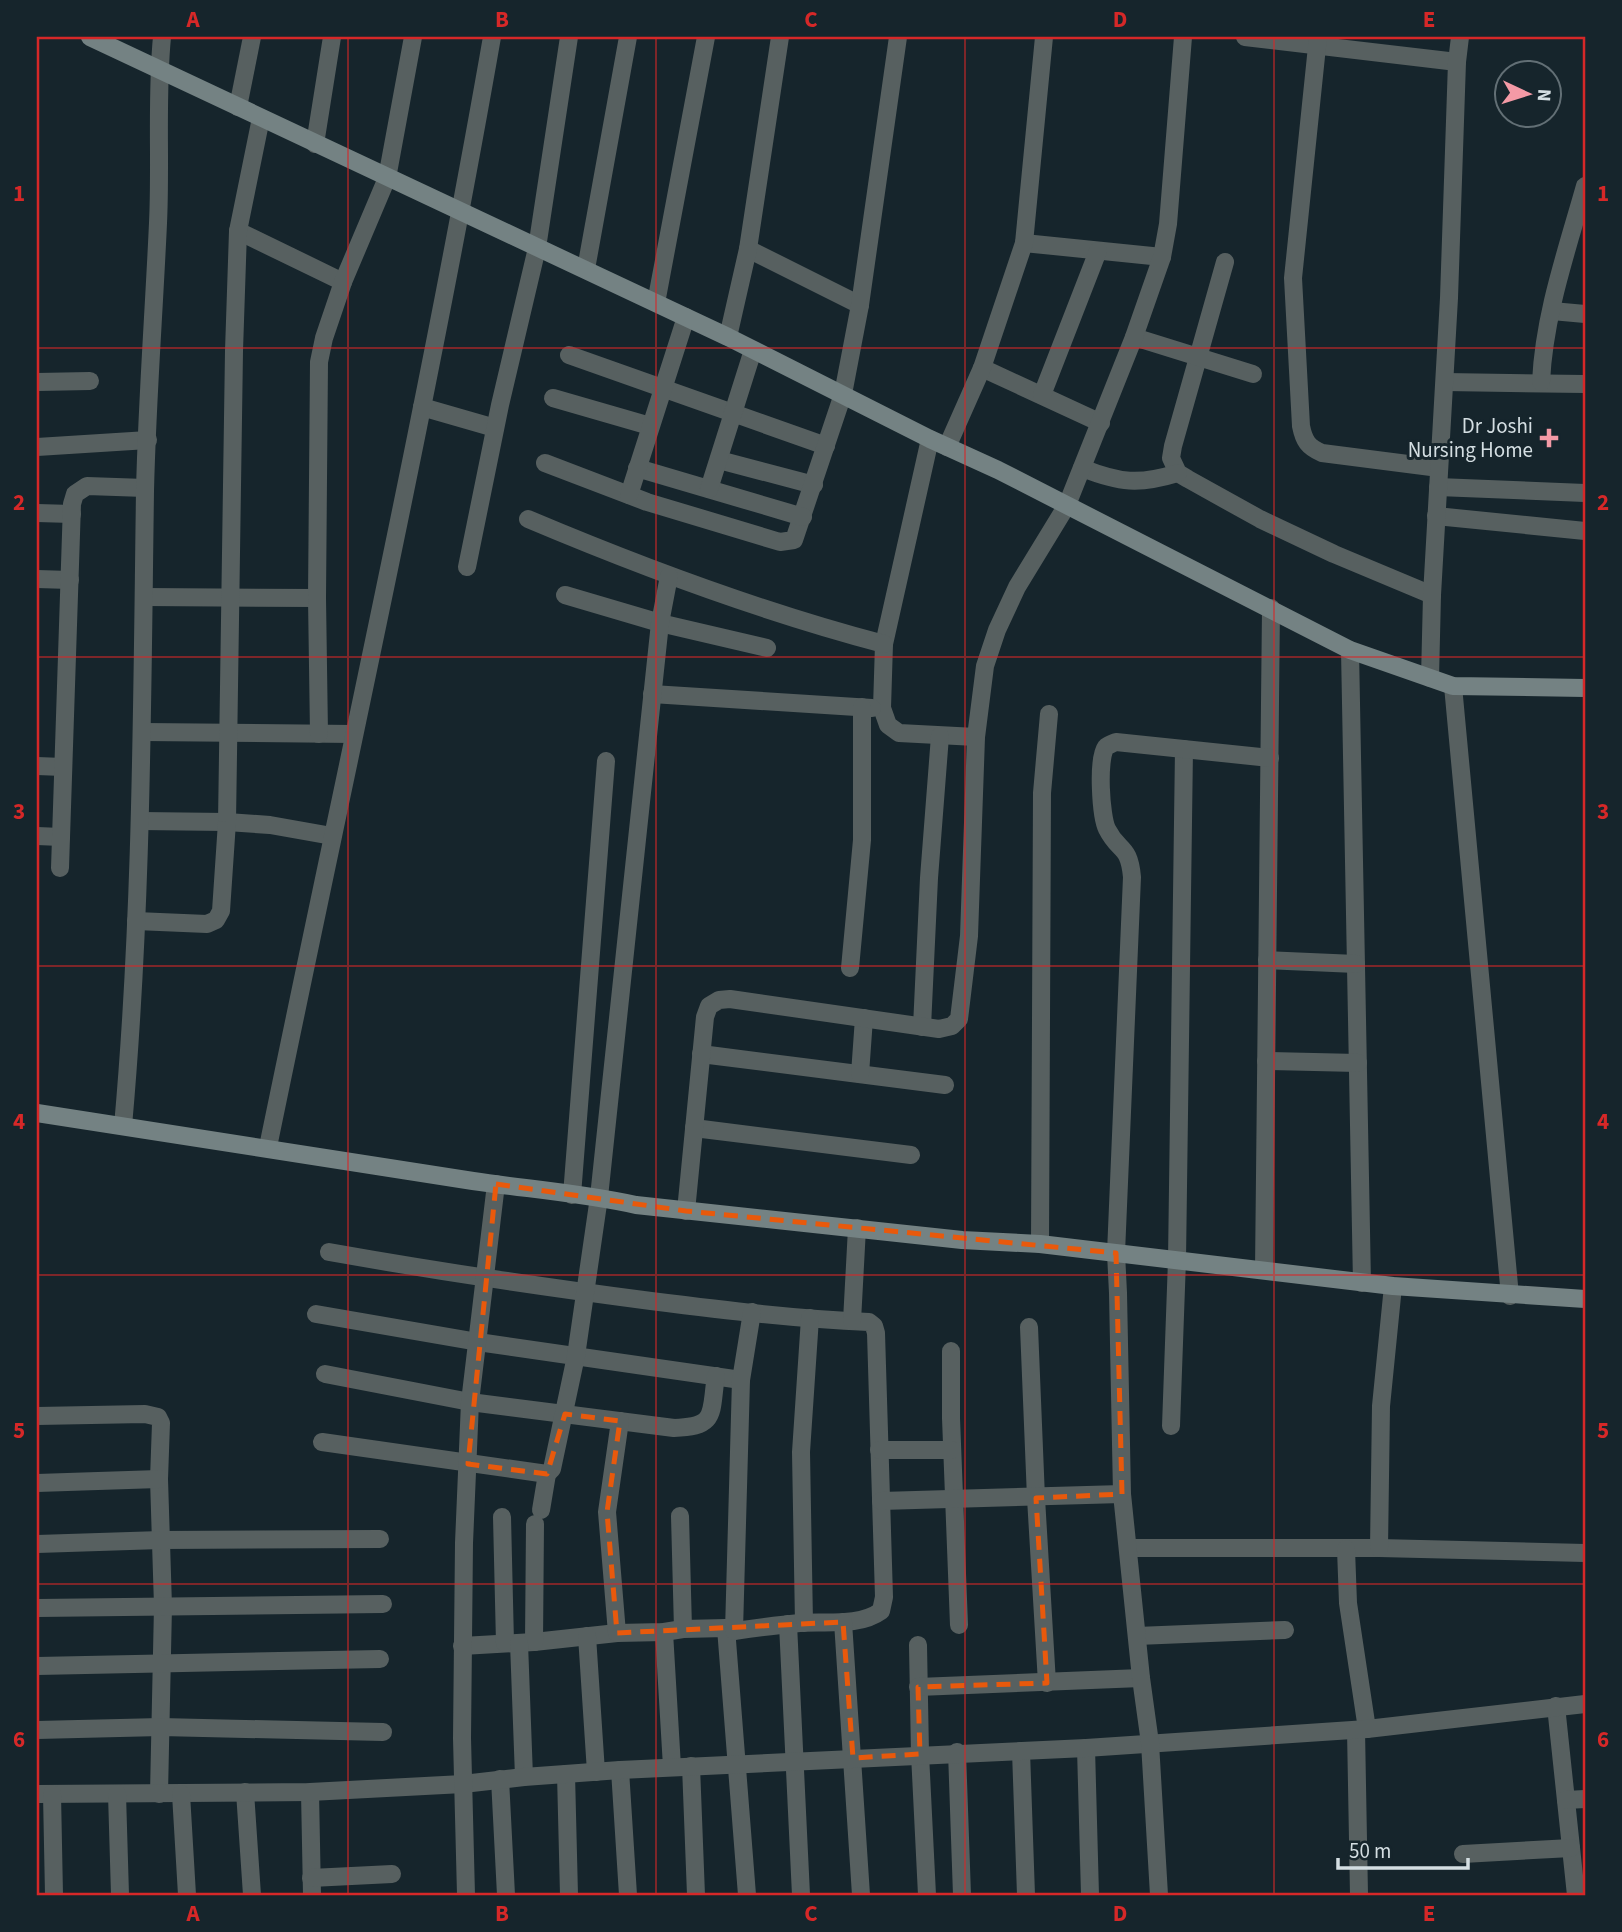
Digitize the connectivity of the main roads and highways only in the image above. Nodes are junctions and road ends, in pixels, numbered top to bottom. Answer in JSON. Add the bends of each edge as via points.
{"nodes":[{"id":1,"x":90,"y":37,"type":"edge"},
{"id":2,"x":1585,"y":688,"type":"edge"},
{"id":3,"x":37,"y":1113,"type":"edge"},
{"id":4,"x":1585,"y":1299,"type":"edge"}],
"edges":[{"from":1,"to":2,"type":"main road","via":[[728,337],[1350,650],[1453,686]]},
{"from":3,"to":4,"type":"main road","via":[[636,1205],[962,1240],[1040,1244],[1362,1283]]}]}
